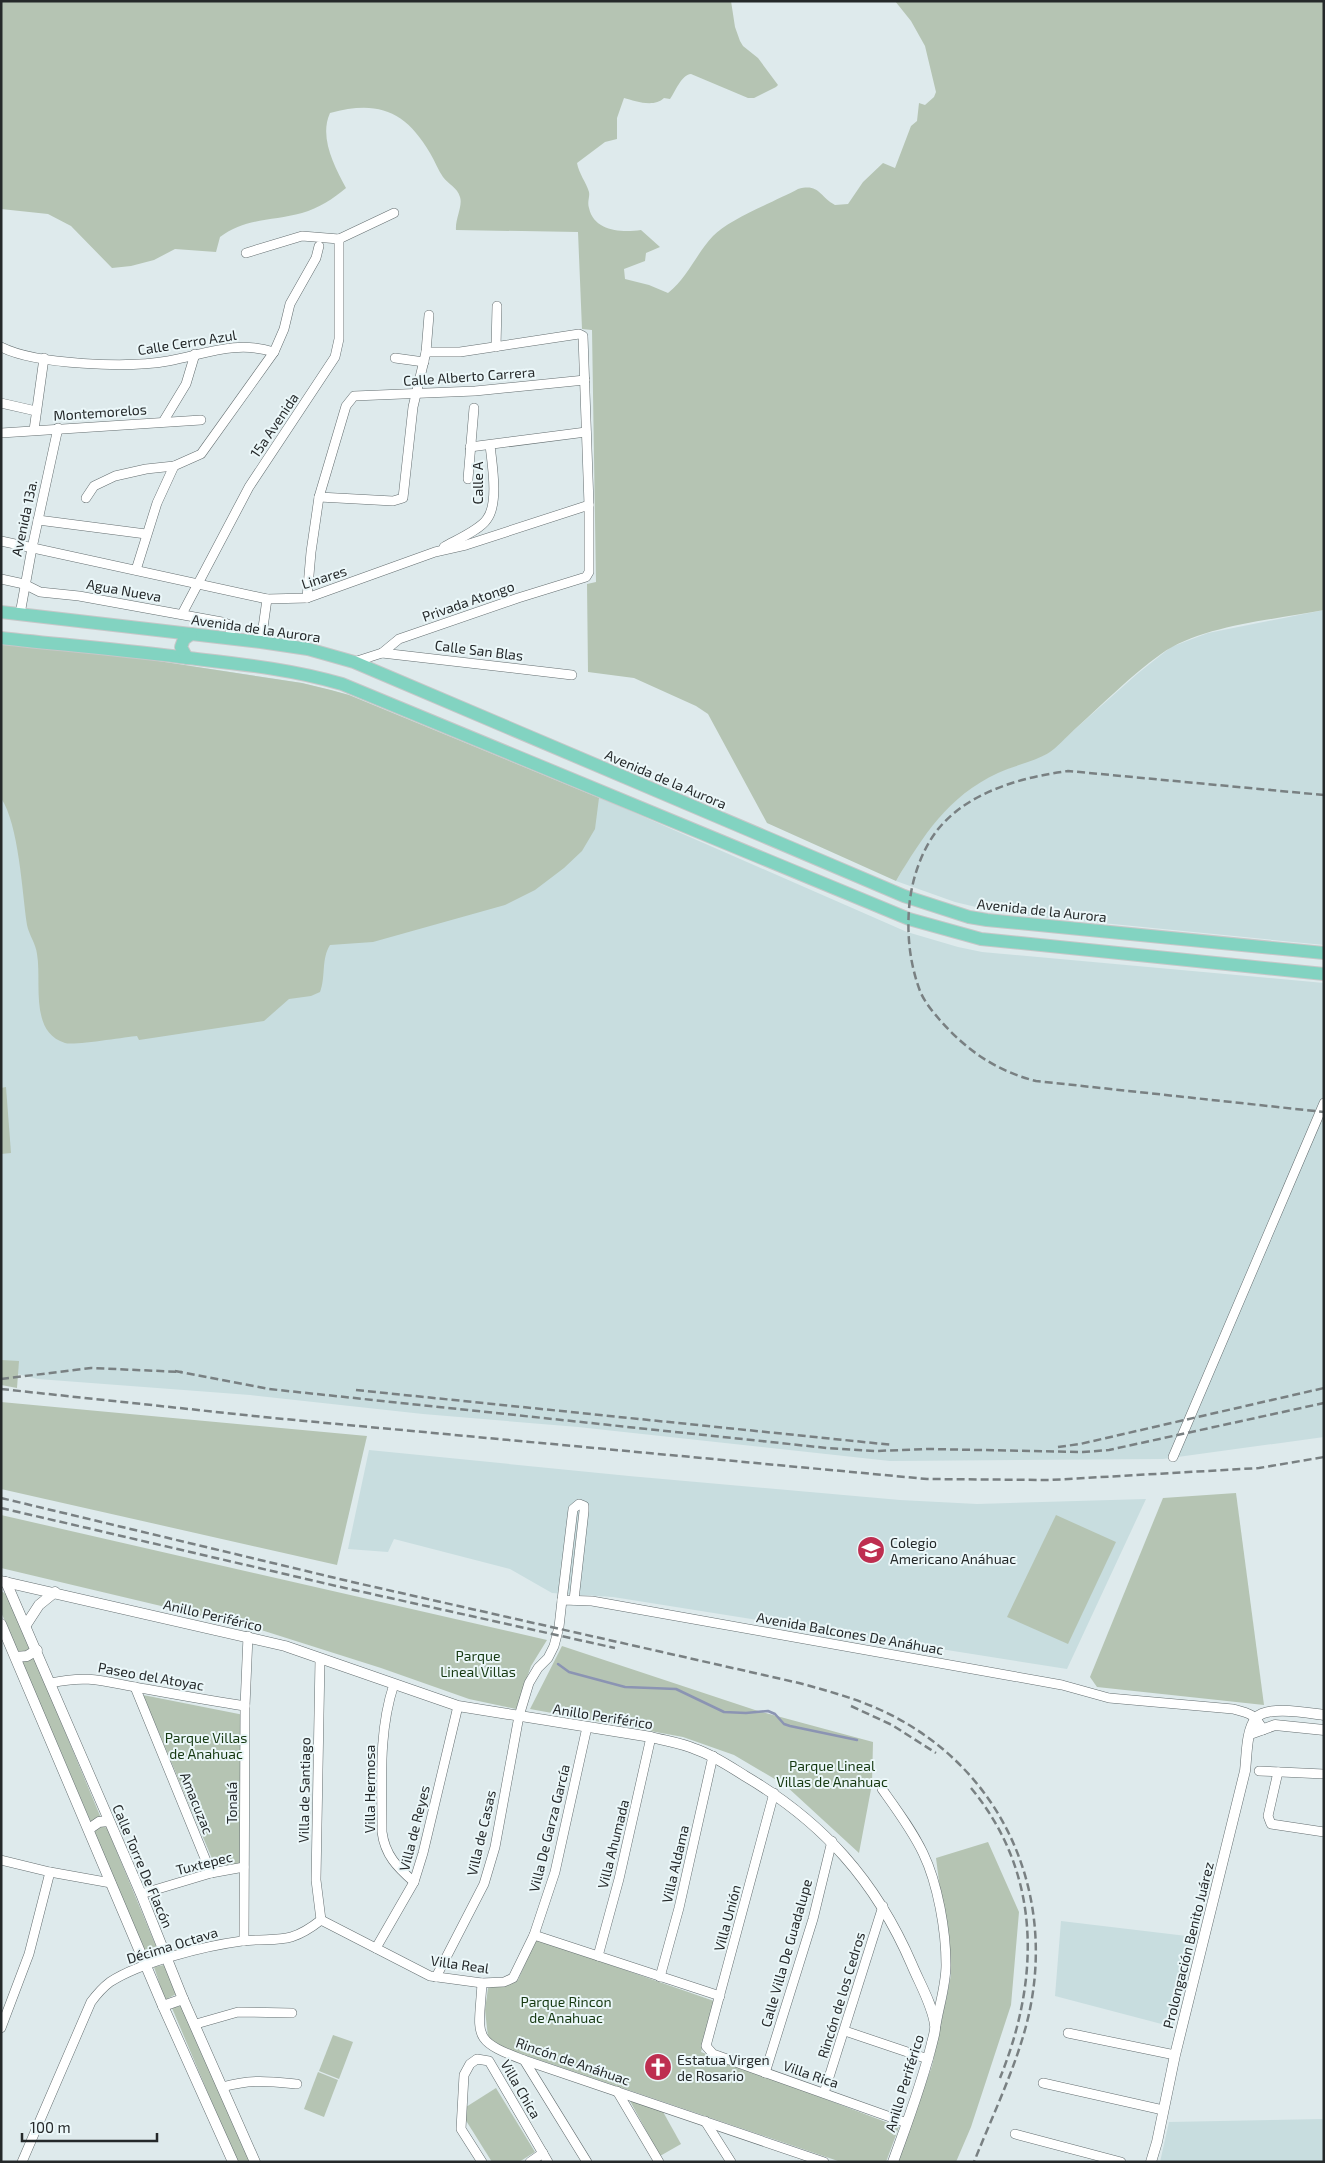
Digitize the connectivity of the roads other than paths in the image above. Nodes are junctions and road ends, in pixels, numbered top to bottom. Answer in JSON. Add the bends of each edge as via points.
{"nodes":[{"id":1,"x":394,"y":213,"type":"dead end"},
{"id":2,"x":339,"y":239,"type":"junction"},
{"id":3,"x":318,"y":246,"type":"dead end"},
{"id":4,"x":246,"y":253,"type":"dead end"},
{"id":5,"x":497,"y":306,"type":"dead end"},
{"id":6,"x":429,"y":315,"type":"dead end"},
{"id":7,"x":1,"y":347,"type":"edge"},
{"id":8,"x":496,"y":347,"type":"junction"},
{"id":9,"x":274,"y":352,"type":"junction"},
{"id":10,"x":196,"y":354,"type":"junction"},
{"id":11,"x":425,"y":357,"type":"junction"},
{"id":12,"x":44,"y":358,"type":"junction"},
{"id":13,"x":395,"y":358,"type":"dead end"},
{"id":14,"x":586,"y":380,"type":"junction"},
{"id":15,"x":415,"y":395,"type":"junction"},
{"id":16,"x":1,"y":402,"type":"edge"},
{"id":17,"x":474,"y":408,"type":"dead end"},
{"id":18,"x":36,"y":411,"type":"junction"},
{"id":19,"x":201,"y":420,"type":"dead end"},
{"id":20,"x":163,"y":422,"type":"junction"},
{"id":21,"x":58,"y":428,"type":"junction"},
{"id":22,"x":34,"y":430,"type":"junction"},
{"id":23,"x":586,"y":432,"type":"junction"},
{"id":24,"x":1,"y":433,"type":"edge"},
{"id":25,"x":490,"y":445,"type":"junction"},
{"id":26,"x":470,"y":447,"type":"junction"},
{"id":27,"x":174,"y":466,"type":"junction"},
{"id":28,"x":468,"y":479,"type":"dead end"},
{"id":29,"x":319,"y":497,"type":"junction"},
{"id":30,"x":86,"y":498,"type":"dead end"},
{"id":31,"x":589,"y":505,"type":"junction"},
{"id":32,"x":38,"y":520,"type":"junction"},
{"id":33,"x":146,"y":534,"type":"junction"},
{"id":34,"x":1,"y":541,"type":"edge"},
{"id":35,"x":32,"y":548,"type":"junction"},
{"id":36,"x":435,"y":552,"type":"junction"},
{"id":37,"x":136,"y":570,"type":"junction"},
{"id":38,"x":1,"y":579,"type":"edge"},
{"id":39,"x":24,"y":584,"type":"junction"},
{"id":40,"x":198,"y":584,"type":"junction"},
{"id":41,"x":307,"y":598,"type":"junction"},
{"id":42,"x":267,"y":599,"type":"junction"},
{"id":43,"x":1,"y":612,"type":"edge"},
{"id":44,"x":20,"y":614,"type":"junction"},
{"id":45,"x":182,"y":614,"type":"junction"},
{"id":46,"x":146,"y":628,"type":"junction"},
{"id":47,"x":191,"y":634,"type":"junction"},
{"id":48,"x":1,"y":638,"type":"edge"},
{"id":49,"x":231,"y":638,"type":"junction"},
{"id":50,"x":261,"y":642,"type":"junction"},
{"id":51,"x":134,"y":650,"type":"junction"},
{"id":52,"x":382,"y":653,"type":"junction"},
{"id":53,"x":187,"y":658,"type":"junction"},
{"id":54,"x":354,"y":662,"type":"junction"},
{"id":55,"x":572,"y":675,"type":"dead end"},
{"id":56,"x":1324,"y":953,"type":"edge"},
{"id":57,"x":1293,"y":971,"type":"junction"},
{"id":58,"x":1324,"y":974,"type":"edge"},
{"id":59,"x":1324,"y":980,"type":"edge"},
{"id":60,"x":1324,"y":1104,"type":"edge"},
{"id":61,"x":1173,"y":1457,"type":"dead end"},
{"id":62,"x":567,"y":1546,"type":"junction"},
{"id":63,"x":580,"y":1548,"type":"junction"},
{"id":64,"x":563,"y":1580,"type":"junction"},
{"id":65,"x":575,"y":1580,"type":"junction"},
{"id":66,"x":4,"y":1581,"type":"edge"},
{"id":67,"x":55,"y":1592,"type":"junction"},
{"id":68,"x":562,"y":1600,"type":"junction"},
{"id":69,"x":574,"y":1600,"type":"junction"},
{"id":70,"x":1,"y":1624,"type":"edge"},
{"id":71,"x":26,"y":1625,"type":"junction"},
{"id":72,"x":248,"y":1636,"type":"junction"},
{"id":73,"x":37,"y":1650,"type":"junction"},
{"id":74,"x":16,"y":1657,"type":"junction"},
{"id":75,"x":320,"y":1659,"type":"junction"},
{"id":76,"x":51,"y":1683,"type":"junction"},
{"id":77,"x":394,"y":1684,"type":"junction"},
{"id":78,"x":135,"y":1687,"type":"junction"},
{"id":79,"x":245,"y":1706,"type":"junction"},
{"id":80,"x":458,"y":1706,"type":"junction"},
{"id":81,"x":1324,"y":1715,"type":"edge"},
{"id":82,"x":519,"y":1716,"type":"junction"},
{"id":83,"x":1256,"y":1718,"type":"junction"},
{"id":84,"x":587,"y":1727,"type":"junction"},
{"id":85,"x":1263,"y":1730,"type":"junction"},
{"id":86,"x":1324,"y":1730,"type":"edge"},
{"id":87,"x":1250,"y":1734,"type":"junction"},
{"id":88,"x":652,"y":1737,"type":"junction"},
{"id":89,"x":713,"y":1756,"type":"junction"},
{"id":90,"x":1259,"y":1771,"type":"dead end"},
{"id":91,"x":1278,"y":1772,"type":"junction"},
{"id":92,"x":1324,"y":1774,"type":"edge"},
{"id":93,"x":882,"y":1789,"type":"dead end"},
{"id":94,"x":774,"y":1793,"type":"junction"},
{"id":95,"x":108,"y":1821,"type":"junction"},
{"id":96,"x":90,"y":1829,"type":"junction"},
{"id":97,"x":1324,"y":1832,"type":"edge"},
{"id":98,"x":832,"y":1841,"type":"junction"},
{"id":99,"x":1,"y":1860,"type":"edge"},
{"id":100,"x":244,"y":1868,"type":"junction"},
{"id":101,"x":50,"y":1872,"type":"junction"},
{"id":102,"x":211,"y":1873,"type":"junction"},
{"id":103,"x":414,"y":1882,"type":"junction"},
{"id":104,"x":111,"y":1883,"type":"junction"},
{"id":105,"x":141,"y":1894,"type":"junction"},
{"id":106,"x":883,"y":1906,"type":"junction"},
{"id":107,"x":321,"y":1920,"type":"junction"},
{"id":108,"x":534,"y":1935,"type":"junction"},
{"id":109,"x":244,"y":1941,"type":"junction"},
{"id":110,"x":376,"y":1948,"type":"junction"},
{"id":111,"x":598,"y":1956,"type":"junction"},
{"id":112,"x":168,"y":1959,"type":"junction"},
{"id":113,"x":146,"y":1965,"type":"junction"},
{"id":114,"x":660,"y":1976,"type":"junction"},
{"id":115,"x":436,"y":1977,"type":"junction"},
{"id":116,"x":482,"y":1983,"type":"junction"},
{"id":117,"x":720,"y":1996,"type":"junction"},
{"id":118,"x":183,"y":1999,"type":"junction"},
{"id":119,"x":163,"y":2006,"type":"junction"},
{"id":120,"x":292,"y":2012,"type":"dead end"},
{"id":121,"x":196,"y":2024,"type":"junction"},
{"id":122,"x":936,"y":2026,"type":"junction"},
{"id":123,"x":1,"y":2028,"type":"edge"},
{"id":124,"x":845,"y":2031,"type":"junction"},
{"id":125,"x":1068,"y":2033,"type":"dead end"},
{"id":126,"x":707,"y":2050,"type":"joint"},
{"id":127,"x":1175,"y":2055,"type":"junction"},
{"id":128,"x":928,"y":2058,"type":"junction"},
{"id":129,"x":524,"y":2060,"type":"junction"},
{"id":130,"x":765,"y":2073,"type":"junction"},
{"id":131,"x":1043,"y":2083,"type":"dead end"},
{"id":132,"x":297,"y":2084,"type":"dead end"},
{"id":133,"x":222,"y":2087,"type":"junction"},
{"id":134,"x":617,"y":2092,"type":"junction"},
{"id":135,"x":824,"y":2093,"type":"junction"},
{"id":136,"x":1164,"y":2110,"type":"junction"},
{"id":137,"x":705,"y":2122,"type":"junction"},
{"id":138,"x":907,"y":2123,"type":"junction"},
{"id":139,"x":1016,"y":2134,"type":"dead end"},
{"id":140,"x":543,"y":2153,"type":"junction"},
{"id":141,"x":22,"y":2162,"type":"edge"},
{"id":142,"x":232,"y":2162,"type":"edge"},
{"id":143,"x":255,"y":2162,"type":"edge"},
{"id":144,"x":482,"y":2162,"type":"edge"},
{"id":145,"x":530,"y":2162,"type":"edge"},
{"id":146,"x":548,"y":2162,"type":"edge"},
{"id":147,"x":587,"y":2162,"type":"edge"},
{"id":148,"x":659,"y":2162,"type":"edge"},
{"id":149,"x":731,"y":2162,"type":"edge"},
{"id":150,"x":824,"y":2162,"type":"edge"},
{"id":151,"x":892,"y":2162,"type":"edge"},
{"id":152,"x":1121,"y":2162,"type":"edge"},
{"id":153,"x":1151,"y":2162,"type":"edge"}],
"edges":[{"from":1,"to":2,"type":"street"},
{"from":2,"to":4,"type":"street","via":[[302,236]]},
{"from":2,"to":40,"type":"street","name":"15a Avenida","via":[[339,339],[335,357],[254,480]]},
{"from":3,"to":9,"type":"street","via":[[316,258],[290,304]]},
{"from":5,"to":8,"type":"street"},
{"from":6,"to":11,"type":"street"},
{"from":7,"to":12,"type":"street","name":"Calle Cerro Azul"},
{"from":8,"to":11,"type":"street"},
{"from":8,"to":14,"type":"street","via":[[579,334],[584,340]]},
{"from":9,"to":10,"type":"street","name":"Calle Cerro Azul","via":[[257,347],[236,347]]},
{"from":9,"to":27,"type":"street","via":[[204,450]]},
{"from":10,"to":12,"type":"street","name":"Calle Cerro Azul","via":[[138,364],[80,363]]},
{"from":10,"to":20,"type":"street","via":[[186,384]]},
{"from":11,"to":13,"type":"street"},
{"from":11,"to":15,"type":"street"},
{"from":12,"to":18,"type":"street"},
{"from":14,"to":15,"type":"street","name":"Calle Alberto Carrera"},
{"from":14,"to":23,"type":"street"},
{"from":15,"to":29,"type":"street","name":"Calle Alberto Carrera","via":[[354,396],[346,406]]},
{"from":15,"to":29,"type":"street","via":[[403,498],[393,501]]},
{"from":16,"to":18,"type":"street"},
{"from":17,"to":26,"type":"street"},
{"from":18,"to":22,"type":"street"},
{"from":19,"to":20,"type":"street","name":"Montemorelos"},
{"from":20,"to":21,"type":"street","name":"Montemorelos"},
{"from":21,"to":22,"type":"street","name":"Montemorelos"},
{"from":21,"to":32,"type":"street","name":"Avenida 13a."},
{"from":22,"to":24,"type":"street","name":"Montemorelos"},
{"from":23,"to":25,"type":"street"},
{"from":23,"to":31,"type":"street"},
{"from":25,"to":26,"type":"street"},
{"from":25,"to":36,"type":"street","name":"Calle A","via":[[494,492],[490,515],[484,523]]},
{"from":26,"to":28,"type":"street"},
{"from":27,"to":30,"type":"street","via":[[115,476],[94,486]]},
{"from":27,"to":33,"type":"street"},
{"from":29,"to":41,"type":"street"},
{"from":31,"to":36,"type":"street","name":"Linares"},
{"from":31,"to":52,"type":"street","name":"Privada Atongo","via":[[590,569],[586,578],[399,639]]},
{"from":32,"to":33,"type":"street"},
{"from":32,"to":35,"type":"street","name":"Avenida 13a."},
{"from":33,"to":37,"type":"street"},
{"from":34,"to":35,"type":"street","name":"Linares"},
{"from":35,"to":37,"type":"street","name":"Linares"},
{"from":35,"to":39,"type":"street","name":"Avenida 13a."},
{"from":36,"to":41,"type":"street","name":"Linares"},
{"from":37,"to":40,"type":"street","name":"Linares"},
{"from":38,"to":39,"type":"street","name":"Agua Nueva"},
{"from":39,"to":44,"type":"street","name":"Avenida 13a."},
{"from":39,"to":45,"type":"street","name":"Agua Nueva","via":[[40,592]]},
{"from":40,"to":42,"type":"street","name":"Linares"},
{"from":40,"to":45,"type":"street","name":"15a Avenida"},
{"from":41,"to":42,"type":"street","name":"Linares"},
{"from":42,"to":50,"type":"street"},
{"from":43,"to":44,"type":"main road","name":"Avenida de la Aurora"},
{"from":44,"to":46,"type":"main road","name":"Avenida de la Aurora"},
{"from":45,"to":49,"type":"street","name":"Agua Nueva","via":[[228,624]]},
{"from":46,"to":47,"type":"main road","name":"Avenida de la Aurora"},
{"from":46,"to":51,"type":"main road","via":[[149,642]]},
{"from":47,"to":49,"type":"main road","name":"Avenida de la Aurora"},
{"from":47,"to":53,"type":"main road","via":[[181,647]]},
{"from":48,"to":51,"type":"main road"},
{"from":49,"to":50,"type":"main road","name":"Avenida de la Aurora"},
{"from":50,"to":54,"type":"main road","name":"Avenida de la Aurora","via":[[308,649]]},
{"from":51,"to":53,"type":"main road"},
{"from":52,"to":54,"type":"street","name":"Privada Atongo"},
{"from":52,"to":55,"type":"street","name":"Calle San Blas"},
{"from":53,"to":57,"type":"main road","via":[[296,671],[342,684],[904,917],[944,930],[981,939]]},
{"from":54,"to":56,"type":"main road","name":"Avenida de la Aurora","via":[[904,896],[969,917]]},
{"from":57,"to":58,"type":"main road"},
{"from":57,"to":59,"type":"main road"},
{"from":60,"to":61,"type":"street"},
{"from":62,"to":63,"type":"street"},
{"from":62,"to":63,"type":"street","via":[[573,1509],[579,1504],[584,1506]]},
{"from":62,"to":64,"type":"street"},
{"from":63,"to":65,"type":"street"},
{"from":64,"to":65,"type":"street"},
{"from":64,"to":68,"type":"street"},
{"from":65,"to":69,"type":"street"},
{"from":66,"to":67,"type":"street","name":"Anillo Periférico"},
{"from":66,"to":71,"type":"street","name":"Calle Torre De Flacón"},
{"from":67,"to":71,"type":"street","via":[[39,1605]]},
{"from":67,"to":72,"type":"street","name":"Anillo Periférico"},
{"from":68,"to":69,"type":"street","name":"Avenida Balcones De Anáhuac"},
{"from":68,"to":82,"type":"street","via":[[554,1646],[533,1676]]},
{"from":69,"to":83,"type":"street","name":"Avenida Balcones De Anáhuac","via":[[1070,1686],[1109,1698],[1233,1708]]},
{"from":70,"to":74,"type":"street"},
{"from":71,"to":73,"type":"street","name":"Calle Torre De Flacón"},
{"from":72,"to":75,"type":"street","name":"Anillo Periférico"},
{"from":72,"to":79,"type":"street","name":"Tonalá"},
{"from":73,"to":74,"type":"street","via":[[27,1656]]},
{"from":73,"to":76,"type":"street","name":"Calle Torre De Flacón"},
{"from":74,"to":96,"type":"street"},
{"from":75,"to":77,"type":"street","name":"Anillo Periférico"},
{"from":75,"to":107,"type":"street","name":"Villa de Santiago","via":[[316,1880]]},
{"from":76,"to":78,"type":"street","name":"Paseo del Atoyac","via":[[95,1678]]},
{"from":76,"to":95,"type":"street","name":"Calle Torre De Flacón"},
{"from":77,"to":80,"type":"street","name":"Anillo Periférico"},
{"from":77,"to":103,"type":"street","name":"Villa Hermosa","via":[[383,1728],[383,1844],[388,1856]]},
{"from":78,"to":79,"type":"street","name":"Paseo del Atoyac"},
{"from":78,"to":102,"type":"street","name":"Amacuzac"},
{"from":79,"to":100,"type":"street","name":"Tonalá"},
{"from":80,"to":82,"type":"street","name":"Anillo Periférico"},
{"from":80,"to":103,"type":"street","name":"Villa de Reyes","via":[[424,1853]]},
{"from":81,"to":83,"type":"street","via":[[1274,1711]]},
{"from":82,"to":84,"type":"street","name":"Anillo Periférico"},
{"from":82,"to":115,"type":"street","name":"Villa de Casas","via":[[495,1846],[484,1884]]},
{"from":83,"to":85,"type":"street"},
{"from":83,"to":87,"type":"street","name":"Prolongación Benito Juárez"},
{"from":84,"to":88,"type":"street","name":"Anillo Periférico"},
{"from":84,"to":108,"type":"street","name":"Villa De Garza García","via":[[556,1872]]},
{"from":85,"to":86,"type":"street","via":[[1275,1725]]},
{"from":85,"to":87,"type":"street"},
{"from":87,"to":127,"type":"street","name":"Prolongación Benito Juárez","via":[[1245,1771]]},
{"from":88,"to":89,"type":"street","name":"Anillo Periférico"},
{"from":88,"to":111,"type":"street","name":"Villa Ahumada"},
{"from":89,"to":94,"type":"street","name":"Anillo Periférico"},
{"from":89,"to":114,"type":"street","name":"Villa Aldama","via":[[679,1908]]},
{"from":90,"to":91,"type":"street"},
{"from":91,"to":92,"type":"street"},
{"from":91,"to":97,"type":"street","via":[[1268,1816],[1271,1824]]},
{"from":93,"to":122,"type":"street","via":[[924,1855],[941,1917],[946,1967]]},
{"from":94,"to":98,"type":"street","name":"Anillo Periférico"},
{"from":94,"to":117,"type":"street","name":"Villa Unión"},
{"from":95,"to":96,"type":"street","via":[[99,1822]]},
{"from":95,"to":105,"type":"street","name":"Calle Torre De Flacón"},
{"from":96,"to":104,"type":"street"},
{"from":98,"to":106,"type":"street","name":"Anillo Periférico"},
{"from":98,"to":130,"type":"street","name":"Calle Villa De Guadalupe","via":[[813,1919]]},
{"from":99,"to":101,"type":"street"},
{"from":100,"to":102,"type":"street","name":"Tuxtepec"},
{"from":100,"to":109,"type":"street","name":"Tonalá"},
{"from":101,"to":104,"type":"street"},
{"from":101,"to":123,"type":"street","via":[[29,1954]]},
{"from":102,"to":105,"type":"street","name":"Tuxtepec"},
{"from":103,"to":110,"type":"street","name":"Villa de Reyes"},
{"from":104,"to":113,"type":"street"},
{"from":105,"to":112,"type":"street","name":"Calle Torre De Flacón"},
{"from":106,"to":122,"type":"street","name":"Anillo Periférico","via":[[908,1955]]},
{"from":106,"to":124,"type":"street","name":"Rincón de los Cedros"},
{"from":107,"to":109,"type":"street","name":"Décima Octava","via":[[293,1937]]},
{"from":107,"to":110,"type":"street","name":"Villa Real"},
{"from":108,"to":111,"type":"street"},
{"from":108,"to":116,"type":"street","name":"Villa Real","via":[[513,1978],[504,1982]]},
{"from":109,"to":112,"type":"street","name":"Décima Octava","via":[[220,1944]]},
{"from":110,"to":115,"type":"street","name":"Villa Real"},
{"from":111,"to":114,"type":"street"},
{"from":112,"to":113,"type":"street","name":"Décima Octava"},
{"from":112,"to":118,"type":"street","name":"Calle Torre De Flacón"},
{"from":113,"to":119,"type":"street"},
{"from":113,"to":141,"type":"street","name":"Décima Octava","via":[[108,1983],[91,2002]]},
{"from":114,"to":117,"type":"street"},
{"from":115,"to":116,"type":"street","name":"Villa Real"},
{"from":116,"to":129,"type":"street","name":"Rincón de Anáhuac","via":[[479,2028],[484,2039],[493,2047]]},
{"from":117,"to":126,"type":"street","name":"Villa Unión","via":[[705,2042]]},
{"from":118,"to":119,"type":"street"},
{"from":118,"to":121,"type":"street","name":"Calle Torre De Flacón"},
{"from":119,"to":142,"type":"street"},
{"from":120,"to":121,"type":"street","via":[[238,2012]]},
{"from":121,"to":133,"type":"street","name":"Calle Torre De Flacón"},
{"from":122,"to":128,"type":"street","name":"Anillo Periférico"},
{"from":124,"to":128,"type":"street"},
{"from":124,"to":135,"type":"street","name":"Rincón de los Cedros"},
{"from":125,"to":127,"type":"street"},
{"from":126,"to":130,"type":"street","name":"Villa Rica"},
{"from":127,"to":136,"type":"street","name":"Prolongación Benito Juárez"},
{"from":128,"to":138,"type":"street","name":"Anillo Periférico"},
{"from":129,"to":134,"type":"street","name":"Rincón de Anáhuac"},
{"from":129,"to":147,"type":"street"},
{"from":130,"to":135,"type":"street","name":"Villa Rica"},
{"from":131,"to":136,"type":"street"},
{"from":132,"to":133,"type":"street","via":[[261,2080]]},
{"from":133,"to":143,"type":"street","name":"Calle Torre De Flacón"},
{"from":134,"to":137,"type":"street","name":"Rincón de Anáhuac"},
{"from":134,"to":148,"type":"street"},
{"from":135,"to":138,"type":"street","name":"Villa Rica"},
{"from":136,"to":153,"type":"street","name":"Prolongación Benito Juárez"},
{"from":137,"to":149,"type":"street"},
{"from":137,"to":150,"type":"street","name":"Rincón de Anáhuac"},
{"from":138,"to":151,"type":"street","name":"Anillo Periférico"},
{"from":139,"to":152,"type":"street"},
{"from":140,"to":144,"type":"street","name":"Villa Chica","via":[[489,2061],[477,2059],[464,2075],[461,2129]]},
{"from":140,"to":145,"type":"street"},
{"from":140,"to":146,"type":"street","name":"Villa Chica"}]}
